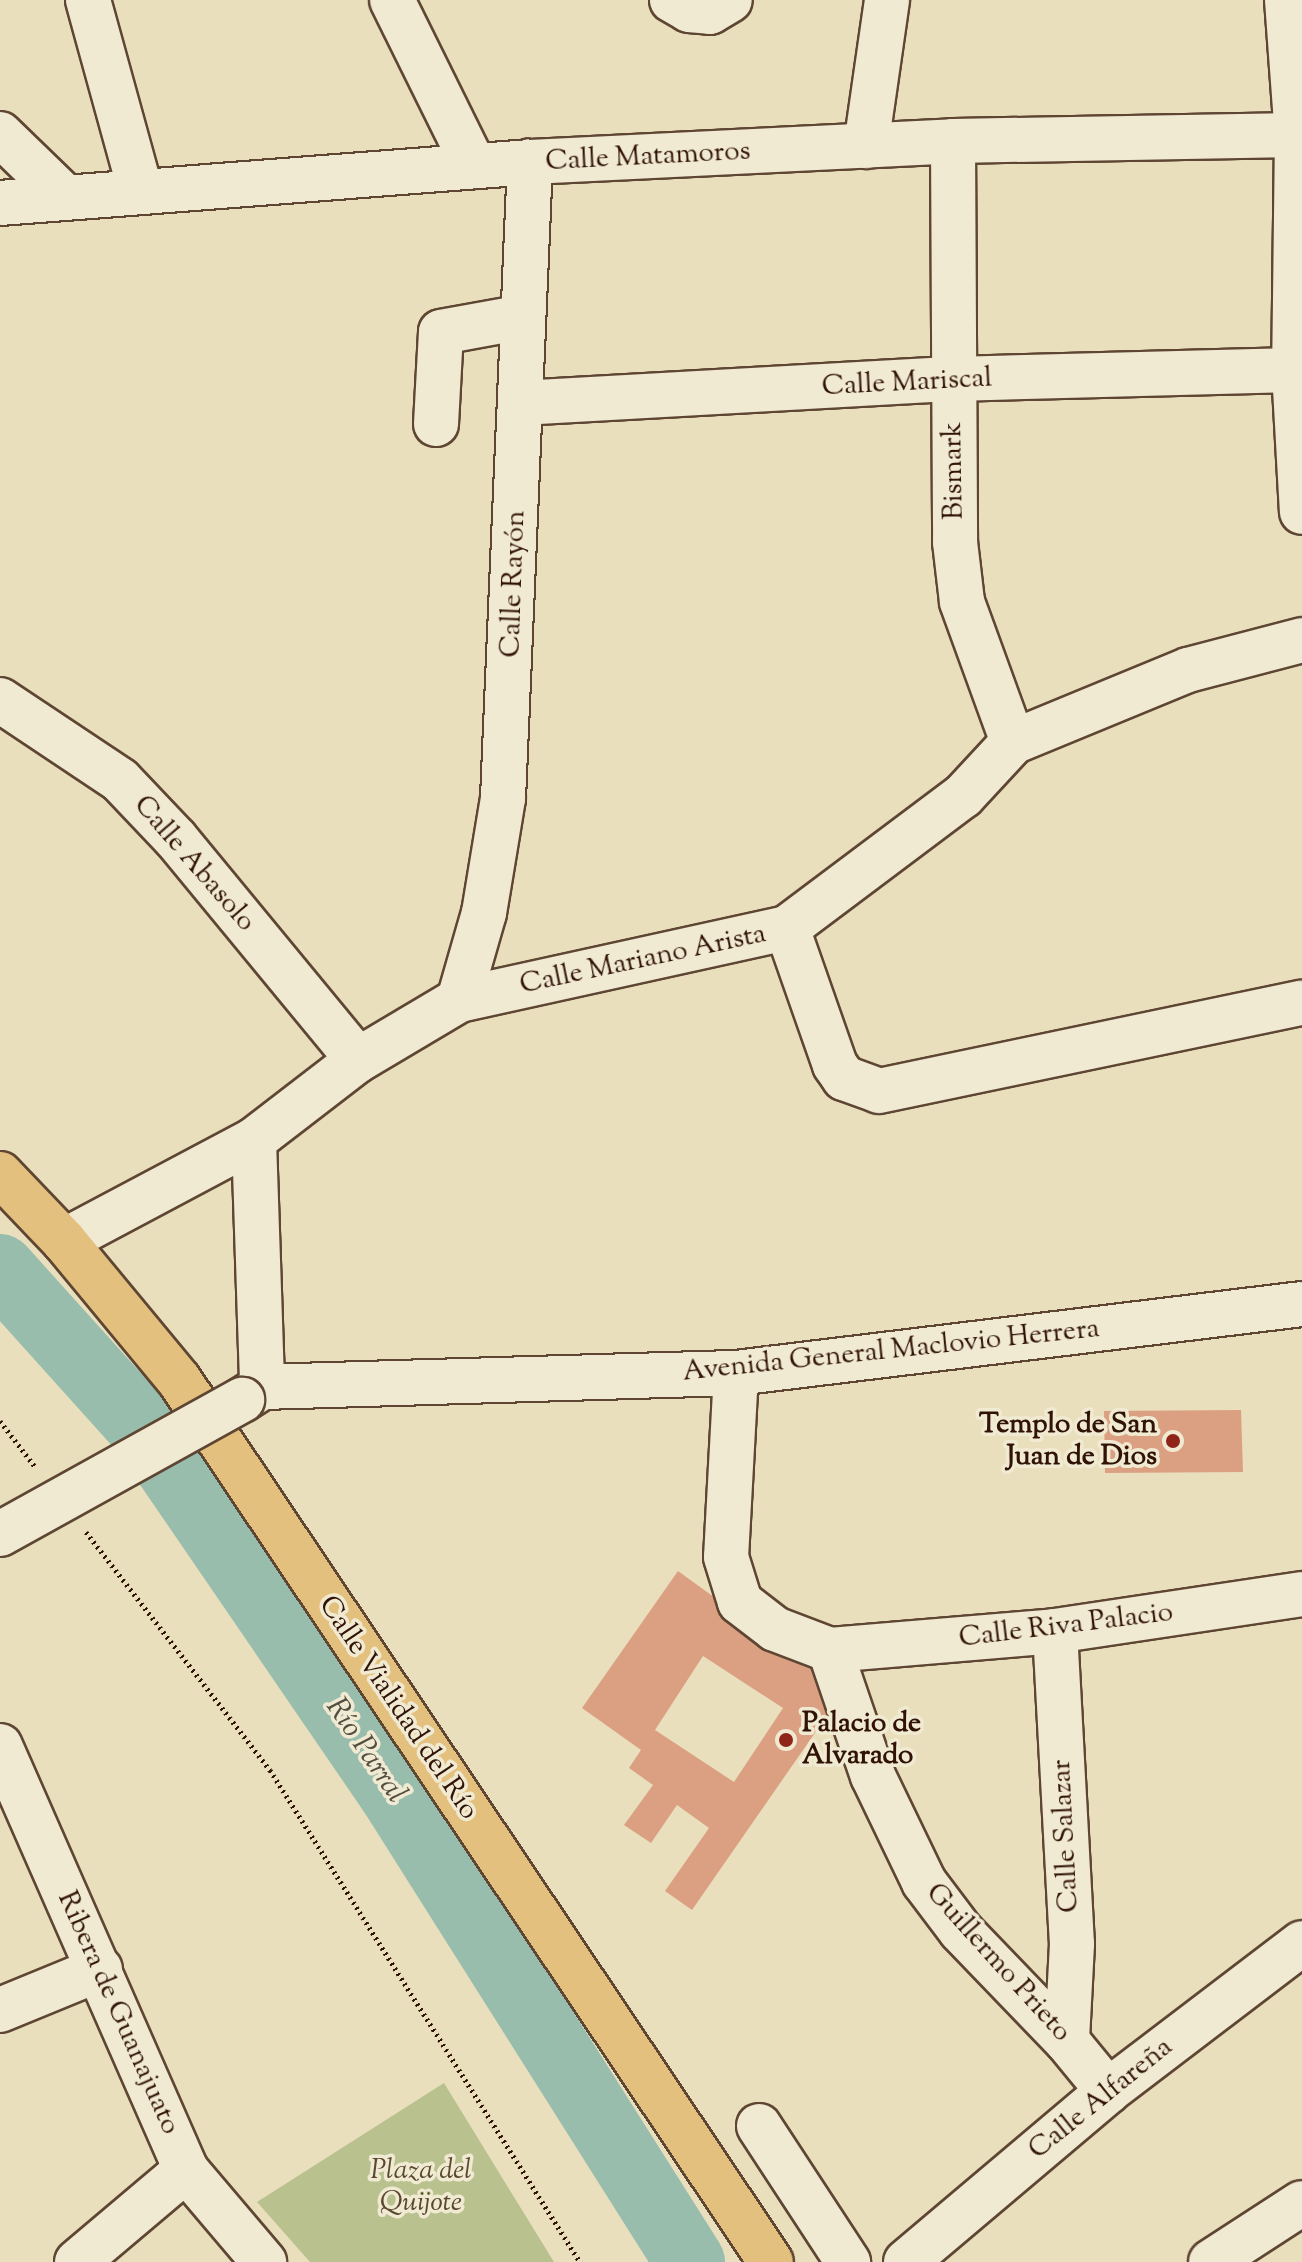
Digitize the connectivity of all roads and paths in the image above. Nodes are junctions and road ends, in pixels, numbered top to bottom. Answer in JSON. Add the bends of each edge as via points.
{"nodes":[{"id":1,"x":88,"y":0,"type":"edge"},
{"id":2,"x":392,"y":0,"type":"edge"},
{"id":3,"x":672,"y":0,"type":"edge"},
{"id":4,"x":730,"y":0,"type":"edge"},
{"id":5,"x":887,"y":0,"type":"edge"},
{"id":6,"x":1287,"y":0,"type":"edge"},
{"id":7,"x":0,"y":134,"type":"edge"},
{"id":8,"x":1297,"y":135,"type":"junction"},
{"id":9,"x":953,"y":141,"type":"junction"},
{"id":10,"x":866,"y":146,"type":"junction"},
{"id":11,"x":530,"y":162,"type":"junction"},
{"id":12,"x":474,"y":166,"type":"junction"},
{"id":13,"x":141,"y":192,"type":"junction"},
{"id":14,"x":65,"y":197,"type":"junction"},
{"id":15,"x":0,"y":203,"type":"edge"},
{"id":16,"x":523,"y":317,"type":"junction"},
{"id":17,"x":1294,"y":370,"type":"junction"},
{"id":18,"x":953,"y":379,"type":"junction"},
{"id":19,"x":520,"y":403,"type":"junction"},
{"id":20,"x":436,"y":424,"type":"dead end"},
{"id":21,"x":1302,"y":512,"type":"edge"},
{"id":22,"x":1302,"y":640,"type":"edge"},
{"id":23,"x":0,"y":700,"type":"edge"},
{"id":24,"x":1013,"y":742,"type":"junction"},
{"id":25,"x":787,"y":928,"type":"junction"},
{"id":26,"x":459,"y":1000,"type":"junction"},
{"id":27,"x":1302,"y":1003,"type":"edge"},
{"id":28,"x":358,"y":1060,"type":"junction"},
{"id":29,"x":254,"y":1140,"type":"junction"},
{"id":30,"x":0,"y":1174,"type":"edge"},
{"id":31,"x":64,"y":1241,"type":"junction"},
{"id":32,"x":1302,"y":1304,"type":"edge"},
{"id":33,"x":736,"y":1373,"type":"junction"},
{"id":34,"x":252,"y":1393,"type":"junction"},
{"id":35,"x":0,"y":1421,"type":"edge"},
{"id":36,"x":39,"y":1471,"type":"dead end"},
{"id":37,"x":77,"y":1521,"type":"dead end"},
{"id":38,"x":0,"y":1534,"type":"edge"},
{"id":39,"x":1302,"y":1594,"type":"edge"},
{"id":40,"x":1055,"y":1631,"type":"junction"},
{"id":41,"x":830,"y":1650,"type":"junction"},
{"id":42,"x":0,"y":1746,"type":"edge"},
{"id":43,"x":1302,"y":1943,"type":"edge"},
{"id":44,"x":100,"y":1969,"type":"junction"},
{"id":45,"x":0,"y":2010,"type":"edge"},
{"id":46,"x":1067,"y":2041,"type":"junction"},
{"id":47,"x":1108,"y":2091,"type":"junction"},
{"id":48,"x":759,"y":2126,"type":"dead end"},
{"id":49,"x":186,"y":2170,"type":"junction"},
{"id":50,"x":1302,"y":2203,"type":"edge"},
{"id":51,"x":77,"y":2262,"type":"edge"},
{"id":52,"x":264,"y":2262,"type":"edge"},
{"id":53,"x":580,"y":2262,"type":"edge"},
{"id":54,"x":771,"y":2262,"type":"edge"},
{"id":55,"x":848,"y":2262,"type":"edge"},
{"id":56,"x":906,"y":2262,"type":"edge"},
{"id":57,"x":1211,"y":2262,"type":"edge"}],
"edges":[{"from":1,"to":13,"type":"street"},
{"from":2,"to":12,"type":"street"},
{"from":3,"to":4,"type":"street","via":[[689,10],[710,12]]},
{"from":5,"to":10,"type":"street"},
{"from":6,"to":8,"type":"street"},
{"from":7,"to":14,"type":"street"},
{"from":8,"to":9,"type":"street","name":"Calle Matamoros"},
{"from":8,"to":17,"type":"street"},
{"from":9,"to":10,"type":"street","name":"Calle Matamoros"},
{"from":9,"to":18,"type":"street","name":"Bismark"},
{"from":10,"to":11,"type":"street","name":"Calle Matamoros"},
{"from":11,"to":12,"type":"street","name":"Calle Matamoros"},
{"from":11,"to":16,"type":"street","name":"Calle Rayón"},
{"from":12,"to":13,"type":"street","name":"Calle Matamoros"},
{"from":13,"to":14,"type":"street","name":"Calle Matamoros"},
{"from":14,"to":15,"type":"street","name":"Calle Matamoros"},
{"from":16,"to":19,"type":"street","name":"Calle Rayón"},
{"from":16,"to":20,"type":"street","via":[[441,332]]},
{"from":17,"to":18,"type":"street","name":"Calle Mariscal"},
{"from":17,"to":21,"type":"street"},
{"from":18,"to":19,"type":"street","name":"Calle Mariscal"},
{"from":18,"to":24,"type":"street","name":"Bismark","via":[[955,542],[962,602]]},
{"from":19,"to":26,"type":"street","name":"Calle Rayón","via":[[503,798],[484,913]]},
{"from":22,"to":24,"type":"street","name":"Calle Mariano Arista","via":[[1188,670]]},
{"from":23,"to":28,"type":"street","name":"Calle Abasolo","via":[[120,780],[176,839]]},
{"from":24,"to":25,"type":"street","name":"Calle Mariano Arista","via":[[963,796]]},
{"from":25,"to":26,"type":"street","name":"Calle Mariano Arista"},
{"from":25,"to":27,"type":"street","via":[[835,1065],[844,1078],[879,1091]]},
{"from":26,"to":28,"type":"street","name":"Calle Mariano Arista"},
{"from":28,"to":29,"type":"street","name":"Calle Mariano Arista"},
{"from":29,"to":31,"type":"street","name":"Calle Mariano Arista"},
{"from":29,"to":34,"type":"street"},
{"from":30,"to":31,"type":"main road","name":"Calle Vialidad del Río"},
{"from":31,"to":54,"type":"main road","name":"Calle Vialidad del Río","via":[[179,1380]]},
{"from":32,"to":33,"type":"street","name":"Avenida General Maclovio Herrera"},
{"from":33,"to":34,"type":"street","name":"Avenida General Maclovio Herrera"},
{"from":33,"to":41,"type":"street","via":[[726,1521],[730,1583],[756,1617]]},
{"from":34,"to":38,"type":"street","bridge":true},
{"from":35,"to":36,"type":"path"},
{"from":37,"to":53,"type":"path","via":[[270,1770]]},
{"from":39,"to":40,"type":"street","name":"Calle Riva Palacio"},
{"from":40,"to":41,"type":"street","name":"Calle Riva Palacio"},
{"from":40,"to":46,"type":"street","name":"Calle Salazar","via":[[1072,1944]]},
{"from":41,"to":46,"type":"street","name":"Guillermo Prieto","via":[[873,1776],[924,1882],[961,1931]]},
{"from":42,"to":44,"type":"street","name":"Ribera de Guanajuato"},
{"from":43,"to":47,"type":"street","name":"Calle Alfareña"},
{"from":44,"to":45,"type":"street"},
{"from":44,"to":49,"type":"street","name":"Ribera de Guanajuato"},
{"from":46,"to":47,"type":"street","name":"Guillermo Prieto"},
{"from":47,"to":56,"type":"street","name":"Calle Alfareña"},
{"from":48,"to":55,"type":"street"},
{"from":49,"to":51,"type":"street"},
{"from":49,"to":52,"type":"street","name":"Ribera de Guanajuato"},
{"from":50,"to":57,"type":"street"}]}
